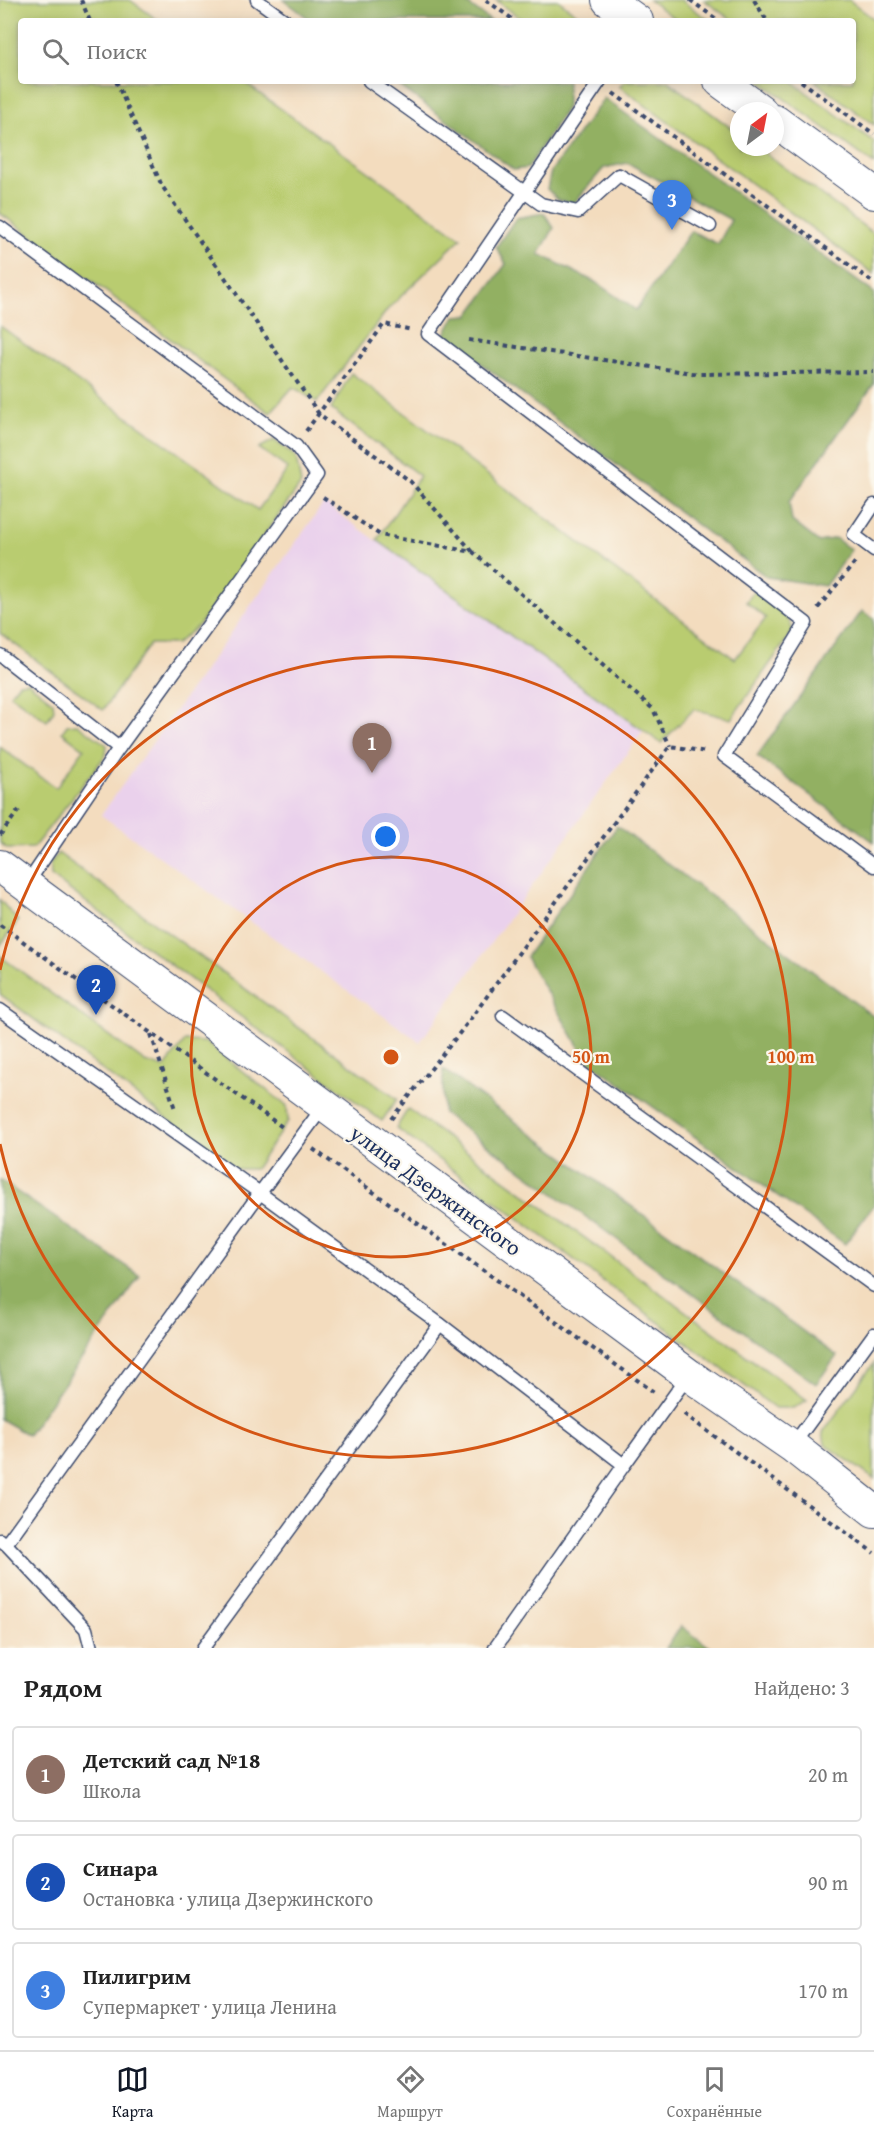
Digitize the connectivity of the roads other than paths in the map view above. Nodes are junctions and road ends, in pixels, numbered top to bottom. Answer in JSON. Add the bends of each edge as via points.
{"nodes":[{"id":1,"x":257,"y":0,"type":"edge"},
{"id":2,"x":282,"y":18,"type":"edge"},
{"id":3,"x":373,"y":84,"type":"edge"},
{"id":4,"x":599,"y":84,"type":"edge"},
{"id":5,"x":724,"y":84,"type":"edge"},
{"id":6,"x":749,"y":102,"type":"edge"},
{"id":7,"x":784,"y":128,"type":"edge"},
{"id":8,"x":523,"y":192,"type":"junction"},
{"id":9,"x":874,"y":193,"type":"edge"},
{"id":10,"x":710,"y":226,"type":"dead end"},
{"id":11,"x":0,"y":227,"type":"edge"},
{"id":12,"x":874,"y":505,"type":"edge"},
{"id":13,"x":872,"y":548,"type":"edge"},
{"id":14,"x":0,"y":655,"type":"edge"},
{"id":15,"x":119,"y":748,"type":"junction"},
{"id":16,"x":0,"y":866,"type":"edge"},
{"id":17,"x":874,"y":866,"type":"edge"},
{"id":18,"x":26,"y":885,"type":"junction"},
{"id":19,"x":0,"y":1010,"type":"edge"},
{"id":20,"x":503,"y":1016,"type":"dead end"},
{"id":21,"x":322,"y":1107,"type":"junction"},
{"id":22,"x":261,"y":1193,"type":"junction"},
{"id":23,"x":874,"y":1286,"type":"edge"},
{"id":24,"x":440,"y":1324,"type":"junction"},
{"id":25,"x":874,"y":1334,"type":"edge"},
{"id":26,"x":688,"y":1375,"type":"junction"},
{"id":27,"x":792,"y":1446,"type":"junction"},
{"id":28,"x":624,"y":1465,"type":"junction"},
{"id":29,"x":874,"y":1511,"type":"edge"},
{"id":30,"x":3,"y":1542,"type":"edge"},
{"id":31,"x":91,"y":1648,"type":"edge"},
{"id":32,"x":203,"y":1648,"type":"edge"},
{"id":33,"x":495,"y":1648,"type":"edge"}],
"edges":[{"from":1,"to":2,"type":"lane"},
{"from":3,"to":8,"type":"lane"},
{"from":4,"to":8,"type":"lane"},
{"from":5,"to":6,"type":"street"},
{"from":7,"to":9,"type":"street"},
{"from":8,"to":10,"type":"lane","via":[[541,204],[578,212],[619,175]]},
{"from":8,"to":17,"type":"lane","via":[[428,334],[807,623],[723,756]]},
{"from":11,"to":15,"type":"lane","via":[[296,446],[316,476]]},
{"from":12,"to":13,"type":"lane","via":[[854,535]]},
{"from":14,"to":15,"type":"lane"},
{"from":15,"to":18,"type":"lane"},
{"from":16,"to":18,"type":"street","name":"улица Дзержинского"},
{"from":18,"to":21,"type":"street","name":"улица Дзержинского"},
{"from":19,"to":22,"type":"lane"},
{"from":20,"to":23,"type":"lane"},
{"from":21,"to":22,"type":"lane"},
{"from":21,"to":26,"type":"street","name":"улица Дзержинского"},
{"from":22,"to":24,"type":"lane"},
{"from":22,"to":30,"type":"lane"},
{"from":24,"to":28,"type":"lane"},
{"from":24,"to":32,"type":"lane"},
{"from":25,"to":27,"type":"lane"},
{"from":26,"to":27,"type":"street","name":"улица Дзержинского"},
{"from":26,"to":28,"type":"lane"},
{"from":27,"to":29,"type":"street","name":"улица Дзержинского"},
{"from":28,"to":33,"type":"lane"},
{"from":30,"to":31,"type":"lane","via":[[86,1629]]}]}
